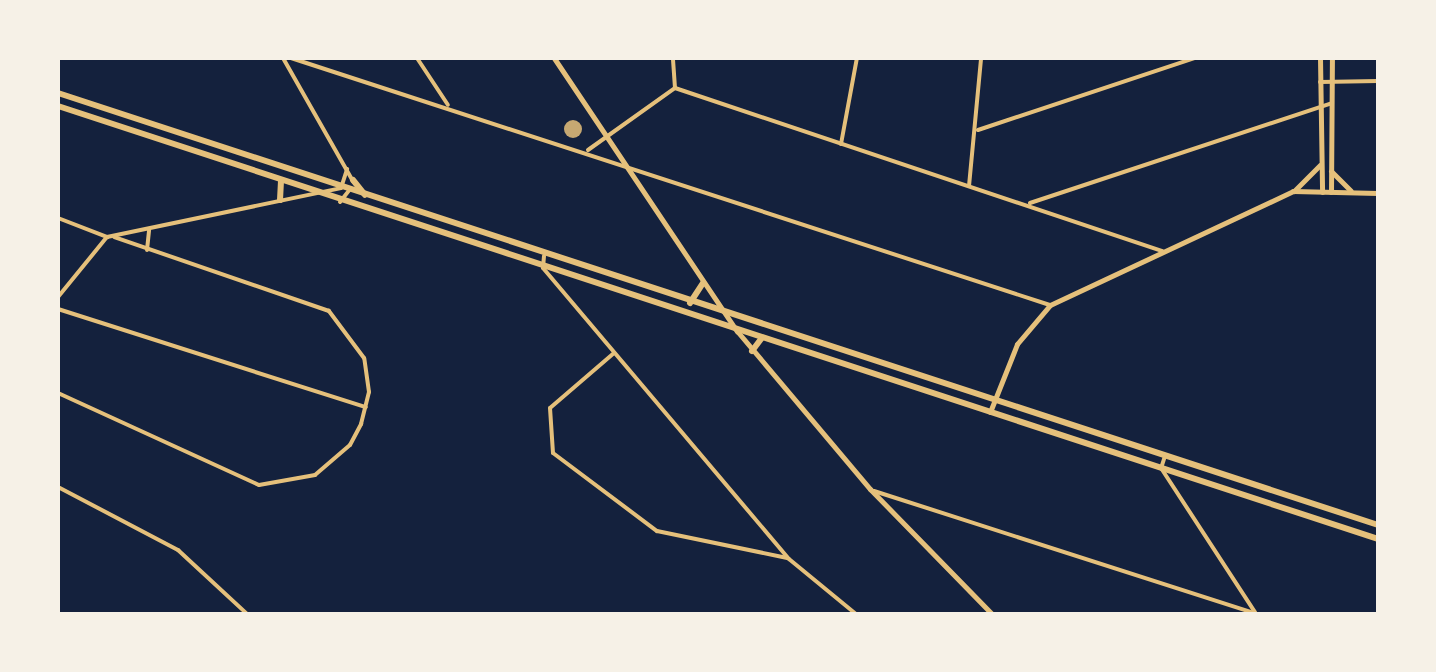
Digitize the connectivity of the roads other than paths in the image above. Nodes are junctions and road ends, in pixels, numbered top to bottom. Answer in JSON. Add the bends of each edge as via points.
{"nodes":[{"id":1,"x":283,"y":58,"type":"edge"},
{"id":2,"x":291,"y":58,"type":"edge"},
{"id":3,"x":417,"y":58,"type":"edge"},
{"id":4,"x":554,"y":58,"type":"edge"},
{"id":5,"x":673,"y":58,"type":"edge"},
{"id":6,"x":857,"y":58,"type":"edge"},
{"id":7,"x":981,"y":58,"type":"edge"},
{"id":8,"x":1194,"y":58,"type":"edge"},
{"id":9,"x":1320,"y":58,"type":"edge"},
{"id":10,"x":1332,"y":58,"type":"edge"},
{"id":11,"x":1332,"y":81,"type":"junction"},
{"id":12,"x":1378,"y":81,"type":"edge"},
{"id":13,"x":1320,"y":82,"type":"junction"},
{"id":14,"x":675,"y":88,"type":"junction"},
{"id":15,"x":58,"y":93,"type":"edge"},
{"id":16,"x":1332,"y":103,"type":"junction"},
{"id":17,"x":58,"y":106,"type":"edge"},
{"id":18,"x":1320,"y":106,"type":"junction"},
{"id":19,"x":449,"y":107,"type":"junction"},
{"id":20,"x":150,"y":124,"type":"junction"},
{"id":21,"x":978,"y":130,"type":"junction"},
{"id":22,"x":146,"y":136,"type":"junction"},
{"id":23,"x":607,"y":139,"type":"junction"},
{"id":24,"x":841,"y":144,"type":"junction"},
{"id":25,"x":588,"y":151,"type":"junction"},
{"id":26,"x":1321,"y":164,"type":"junction"},
{"id":27,"x":624,"y":165,"type":"junction"},
{"id":28,"x":347,"y":169,"type":"junction"},
{"id":29,"x":1331,"y":171,"type":"junction"},
{"id":30,"x":353,"y":180,"type":"junction"},
{"id":31,"x":281,"y":181,"type":"junction"},
{"id":32,"x":969,"y":186,"type":"junction"},
{"id":33,"x":345,"y":189,"type":"junction"},
{"id":34,"x":1293,"y":191,"type":"junction"},
{"id":35,"x":1352,"y":191,"type":"junction"},
{"id":36,"x":1322,"y":192,"type":"junction"},
{"id":37,"x":1331,"y":192,"type":"junction"},
{"id":38,"x":1378,"y":193,"type":"edge"},
{"id":39,"x":315,"y":194,"type":"junction"},
{"id":40,"x":367,"y":197,"type":"junction"},
{"id":41,"x":280,"y":200,"type":"junction"},
{"id":42,"x":340,"y":202,"type":"junction"},
{"id":43,"x":1030,"y":203,"type":"junction"},
{"id":44,"x":58,"y":218,"type":"edge"},
{"id":45,"x":149,"y":230,"type":"junction"},
{"id":46,"x":107,"y":237,"type":"junction"},
{"id":47,"x":114,"y":237,"type":"junction"},
{"id":48,"x":147,"y":250,"type":"junction"},
{"id":49,"x":1162,"y":251,"type":"junction"},
{"id":50,"x":544,"y":256,"type":"junction"},
{"id":51,"x":543,"y":268,"type":"junction"},
{"id":52,"x":703,"y":283,"type":"junction"},
{"id":53,"x":58,"y":297,"type":"edge"},
{"id":54,"x":690,"y":303,"type":"junction"},
{"id":55,"x":1050,"y":305,"type":"junction"},
{"id":56,"x":58,"y":309,"type":"edge"},
{"id":57,"x":724,"y":314,"type":"junction"},
{"id":58,"x":737,"y":331,"type":"junction"},
{"id":59,"x":761,"y":339,"type":"junction"},
{"id":60,"x":752,"y":351,"type":"junction"},
{"id":61,"x":614,"y":353,"type":"junction"},
{"id":62,"x":877,"y":362,"type":"junction"},
{"id":63,"x":873,"y":374,"type":"junction"},
{"id":64,"x":58,"y":393,"type":"edge"},
{"id":65,"x":994,"y":400,"type":"junction"},
{"id":66,"x":366,"y":407,"type":"junction"},
{"id":67,"x":990,"y":412,"type":"junction"},
{"id":68,"x":1165,"y":456,"type":"junction"},
{"id":69,"x":1161,"y":468,"type":"junction"},
{"id":70,"x":58,"y":487,"type":"edge"},
{"id":71,"x":870,"y":489,"type":"junction"},
{"id":72,"x":1329,"y":509,"type":"junction"},
{"id":73,"x":1324,"y":521,"type":"junction"},
{"id":74,"x":1378,"y":525,"type":"edge"},
{"id":75,"x":1378,"y":539,"type":"edge"},
{"id":76,"x":789,"y":559,"type":"junction"},
{"id":77,"x":247,"y":614,"type":"edge"},
{"id":78,"x":856,"y":614,"type":"edge"},
{"id":79,"x":992,"y":614,"type":"edge"},
{"id":80,"x":1256,"y":614,"type":"edge"}],
"edges":[{"from":1,"to":28,"type":"street"},
{"from":2,"to":19,"type":"street"},
{"from":3,"to":19,"type":"street"},
{"from":4,"to":23,"type":"street"},
{"from":5,"to":14,"type":"street"},
{"from":6,"to":24,"type":"street"},
{"from":7,"to":21,"type":"street"},
{"from":8,"to":21,"type":"street"},
{"from":9,"to":13,"type":"street"},
{"from":10,"to":11,"type":"street"},
{"from":11,"to":12,"type":"street"},
{"from":11,"to":13,"type":"street"},
{"from":11,"to":16,"type":"street"},
{"from":13,"to":18,"type":"street"},
{"from":14,"to":23,"type":"street"},
{"from":14,"to":24,"type":"street"},
{"from":15,"to":20,"type":"main road"},
{"from":16,"to":18,"type":"street"},
{"from":16,"to":29,"type":"street"},
{"from":17,"to":22,"type":"main road"},
{"from":18,"to":26,"type":"street"},
{"from":18,"to":43,"type":"street"},
{"from":19,"to":25,"type":"street"},
{"from":20,"to":22,"type":"main road"},
{"from":20,"to":33,"type":"main road"},
{"from":21,"to":32,"type":"street"},
{"from":22,"to":31,"type":"main road"},
{"from":23,"to":25,"type":"street"},
{"from":23,"to":27,"type":"street"},
{"from":24,"to":32,"type":"street"},
{"from":25,"to":27,"type":"street"},
{"from":26,"to":34,"type":"street"},
{"from":26,"to":36,"type":"street"},
{"from":27,"to":52,"type":"street"},
{"from":27,"to":55,"type":"street"},
{"from":28,"to":30,"type":"street"},
{"from":28,"to":33,"type":"street"},
{"from":29,"to":35,"type":"street"},
{"from":29,"to":37,"type":"street"},
{"from":30,"to":33,"type":"street"},
{"from":30,"to":40,"type":"main road"},
{"from":31,"to":39,"type":"main road"},
{"from":31,"to":41,"type":"main road"},
{"from":32,"to":43,"type":"street"},
{"from":33,"to":39,"type":"street"},
{"from":33,"to":40,"type":"main road"},
{"from":33,"to":42,"type":"street"},
{"from":34,"to":36,"type":"street"},
{"from":34,"to":49,"type":"street"},
{"from":35,"to":37,"type":"street"},
{"from":35,"to":38,"type":"street"},
{"from":36,"to":37,"type":"street"},
{"from":39,"to":41,"type":"street"},
{"from":39,"to":42,"type":"main road"},
{"from":40,"to":50,"type":"main road"},
{"from":41,"to":45,"type":"street"},
{"from":42,"to":51,"type":"main road"},
{"from":43,"to":49,"type":"street"},
{"from":44,"to":46,"type":"street"},
{"from":45,"to":47,"type":"street"},
{"from":45,"to":48,"type":"street"},
{"from":46,"to":47,"type":"street"},
{"from":46,"to":53,"type":"street"},
{"from":47,"to":48,"type":"street"},
{"from":48,"to":66,"type":"street","via":[[329,311],[364,358]]},
{"from":49,"to":55,"type":"street"},
{"from":50,"to":51,"type":"street"},
{"from":50,"to":54,"type":"main road"},
{"from":51,"to":58,"type":"main road"},
{"from":51,"to":61,"type":"street"},
{"from":52,"to":54,"type":"main road"},
{"from":52,"to":57,"type":"street"},
{"from":54,"to":57,"type":"main road"},
{"from":55,"to":65,"type":"street","via":[[1017,344]]},
{"from":56,"to":66,"type":"street"},
{"from":57,"to":58,"type":"street"},
{"from":57,"to":62,"type":"main road"},
{"from":58,"to":59,"type":"main road"},
{"from":58,"to":60,"type":"street"},
{"from":59,"to":60,"type":"main road"},
{"from":59,"to":63,"type":"main road"},
{"from":60,"to":71,"type":"street"},
{"from":61,"to":76,"type":"street"},
{"from":61,"to":76,"type":"street","via":[[550,408],[553,453],[657,531]]},
{"from":62,"to":63,"type":"main road"},
{"from":62,"to":65,"type":"main road"},
{"from":63,"to":67,"type":"main road"},
{"from":64,"to":66,"type":"street","via":[[241,480],[277,486],[333,463],[357,436]]},
{"from":65,"to":67,"type":"street"},
{"from":65,"to":68,"type":"main road"},
{"from":67,"to":69,"type":"main road"},
{"from":68,"to":69,"type":"street"},
{"from":68,"to":72,"type":"main road"},
{"from":69,"to":73,"type":"main road"},
{"from":69,"to":80,"type":"street"},
{"from":70,"to":77,"type":"street","via":[[178,550]]},
{"from":71,"to":79,"type":"street"},
{"from":71,"to":80,"type":"street"},
{"from":72,"to":73,"type":"main road"},
{"from":72,"to":74,"type":"main road"},
{"from":73,"to":75,"type":"main road"},
{"from":76,"to":78,"type":"street"}]}
